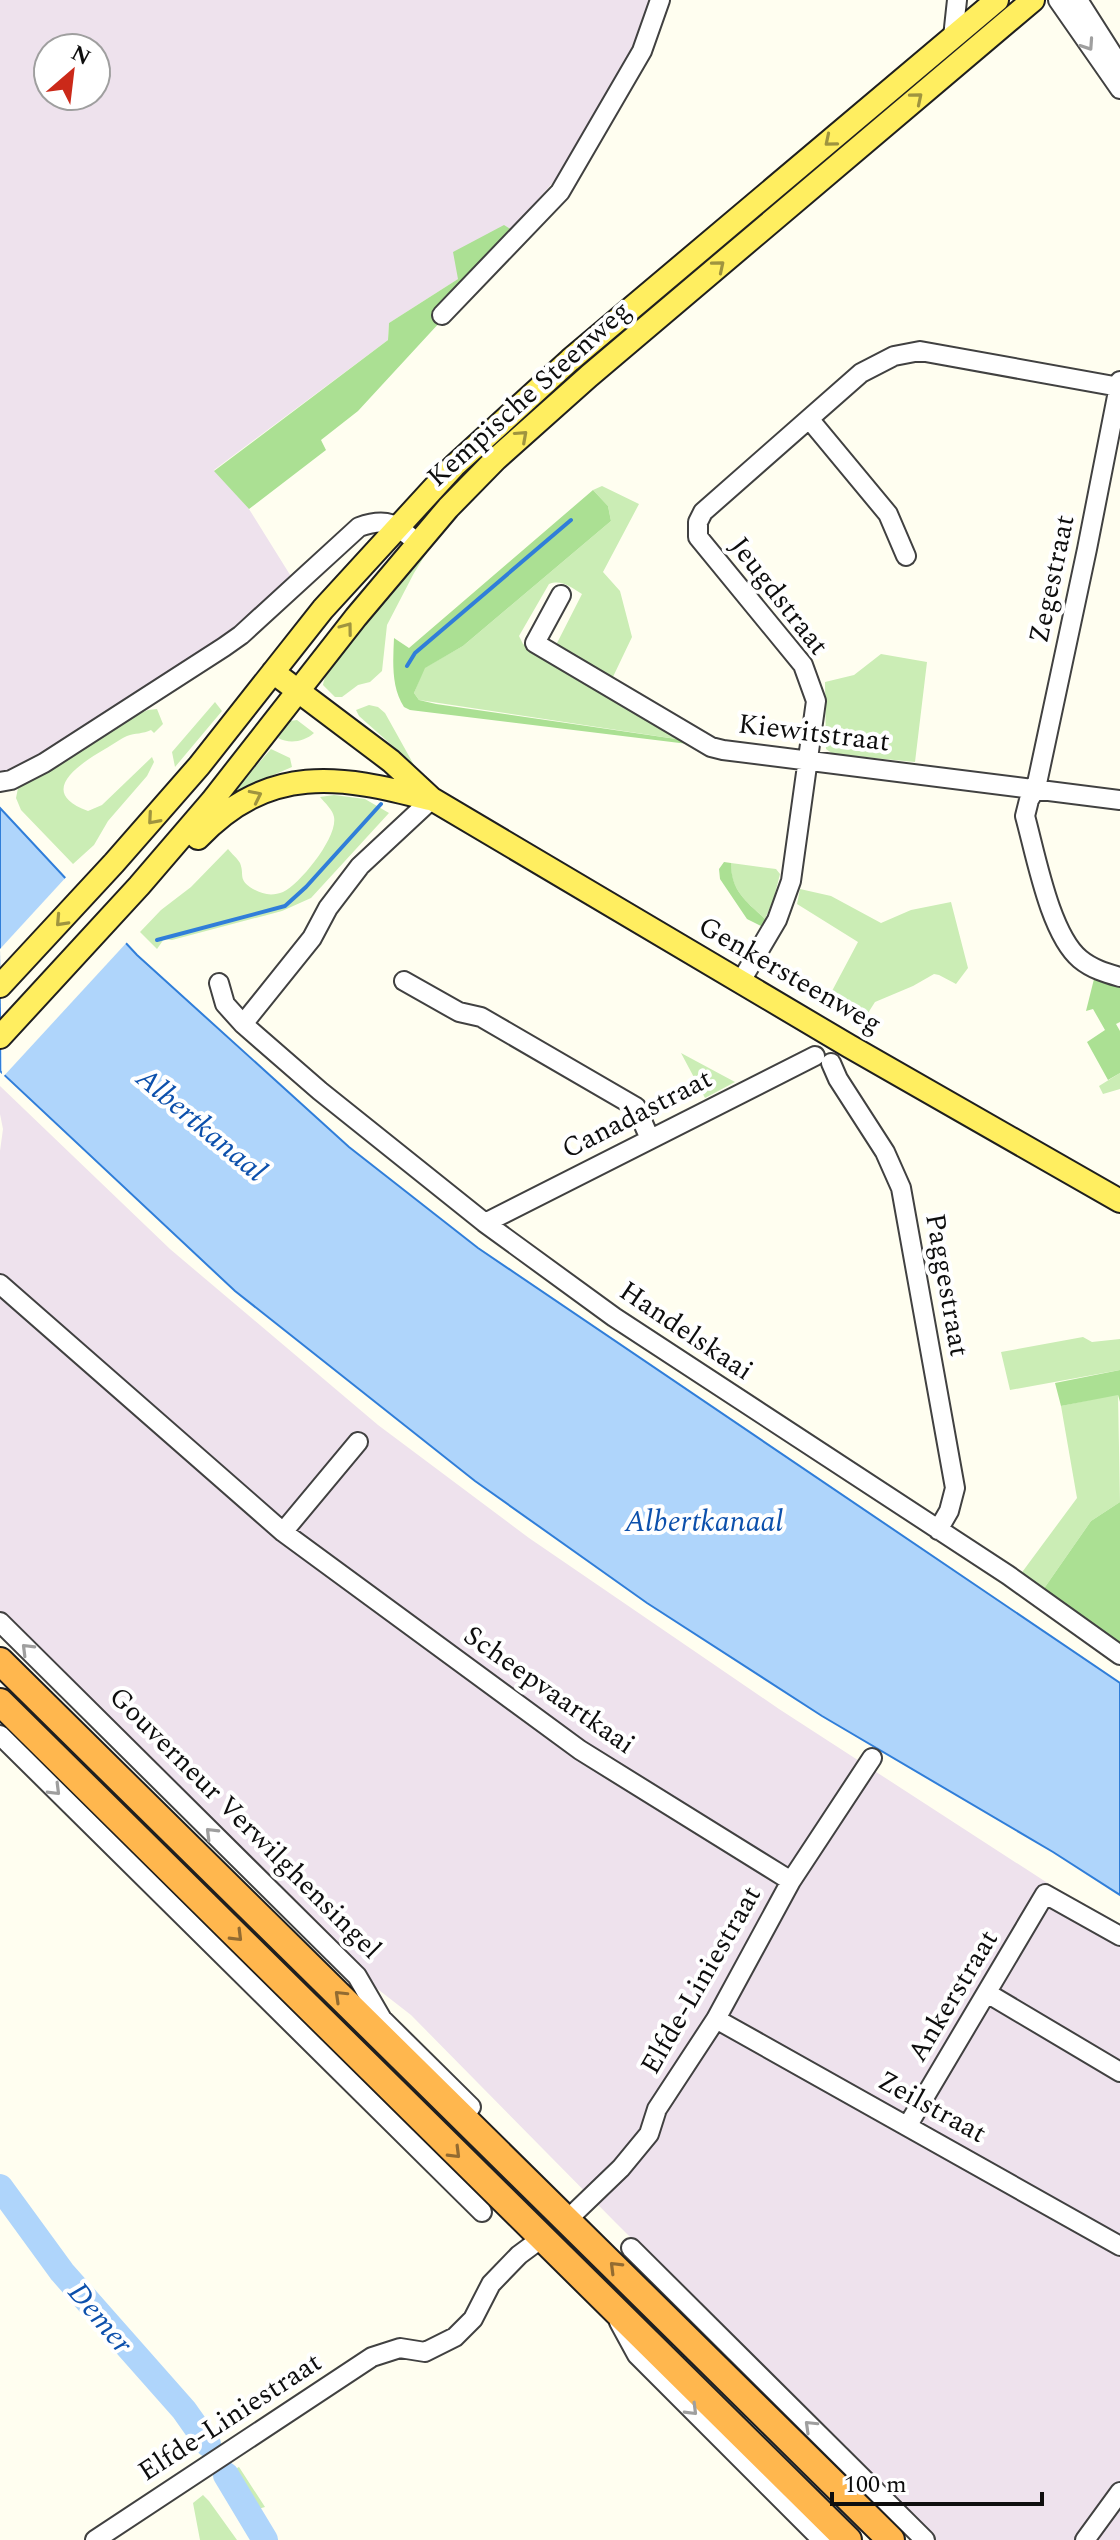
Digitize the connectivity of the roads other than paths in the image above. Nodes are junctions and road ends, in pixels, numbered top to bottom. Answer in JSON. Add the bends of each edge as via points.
{"nodes":[{"id":1,"x":660,"y":0,"type":"edge"},
{"id":2,"x":957,"y":0,"type":"edge"},
{"id":3,"x":997,"y":0,"type":"edge"},
{"id":4,"x":1033,"y":0,"type":"edge"},
{"id":5,"x":1058,"y":0,"type":"edge"},
{"id":6,"x":1078,"y":0,"type":"edge"},
{"id":7,"x":953,"y":37,"type":"junction"},
{"id":8,"x":1120,"y":66,"type":"edge"},
{"id":9,"x":1120,"y":89,"type":"edge"},
{"id":10,"x":442,"y":315,"type":"dead end"},
{"id":11,"x":1120,"y":384,"type":"edge"},
{"id":12,"x":810,"y":420,"type":"junction"},
{"id":13,"x":398,"y":526,"type":"junction"},
{"id":14,"x":417,"y":543,"type":"junction"},
{"id":15,"x":339,"y":545,"type":"junction"},
{"id":16,"x":906,"y":556,"type":"dead end"},
{"id":17,"x":357,"y":572,"type":"junction"},
{"id":18,"x":561,"y":595,"type":"dead end"},
{"id":19,"x":273,"y":672,"type":"junction"},
{"id":20,"x":300,"y":690,"type":"junction"},
{"id":21,"x":807,"y":761,"type":"junction"},
{"id":22,"x":0,"y":782,"type":"edge"},
{"id":23,"x":1036,"y":788,"type":"junction"},
{"id":24,"x":432,"y":799,"type":"junction"},
{"id":25,"x":1120,"y":800,"type":"edge"},
{"id":26,"x":139,"y":886,"type":"junction"},
{"id":27,"x":1120,"y":977,"type":"edge"},
{"id":28,"x":404,"y":981,"type":"dead end"},
{"id":29,"x":741,"y":981,"type":"junction"},
{"id":30,"x":219,"y":983,"type":"dead end"},
{"id":31,"x":0,"y":986,"type":"edge"},
{"id":32,"x":243,"y":1024,"type":"junction"},
{"id":33,"x":0,"y":1037,"type":"edge"},
{"id":34,"x":823,"y":1060,"type":"joint"},
{"id":35,"x":650,"y":1139,"type":"junction"},
{"id":36,"x":1120,"y":1201,"type":"edge"},
{"id":37,"x":485,"y":1223,"type":"junction"},
{"id":38,"x":0,"y":1284,"type":"edge"},
{"id":39,"x":358,"y":1442,"type":"dead end"},
{"id":40,"x":938,"y":1530,"type":"junction"},
{"id":41,"x":283,"y":1532,"type":"junction"},
{"id":42,"x":0,"y":1622,"type":"edge"},
{"id":43,"x":1120,"y":1655,"type":"edge"},
{"id":44,"x":0,"y":1661,"type":"edge"},
{"id":45,"x":0,"y":1702,"type":"edge"},
{"id":46,"x":0,"y":1735,"type":"edge"},
{"id":47,"x":872,"y":1758,"type":"dead end"},
{"id":48,"x":791,"y":1881,"type":"junction"},
{"id":49,"x":1120,"y":1936,"type":"edge"},
{"id":50,"x":255,"y":1987,"type":"junction"},
{"id":51,"x":291,"y":1989,"type":"junction"},
{"id":52,"x":987,"y":1993,"type":"junction"},
{"id":53,"x":716,"y":2019,"type":"junction"},
{"id":54,"x":1120,"y":2072,"type":"edge"},
{"id":55,"x":908,"y":2125,"type":"junction"},
{"id":56,"x":496,"y":2149,"type":"junction"},
{"id":57,"x":482,"y":2212,"type":"dead end"},
{"id":58,"x":567,"y":2220,"type":"junction"},
{"id":59,"x":1120,"y":2223,"type":"edge"},
{"id":60,"x":542,"y":2238,"type":"junction"},
{"id":61,"x":1115,"y":2243,"type":"edge"},
{"id":62,"x":631,"y":2248,"type":"dead end"},
{"id":63,"x":610,"y":2305,"type":"junction"},
{"id":64,"x":662,"y":2314,"type":"junction"},
{"id":65,"x":717,"y":2335,"type":"junction"},
{"id":66,"x":1120,"y":2492,"type":"edge"},
{"id":67,"x":95,"y":2540,"type":"edge"},
{"id":68,"x":822,"y":2540,"type":"edge"},
{"id":69,"x":848,"y":2540,"type":"edge"},
{"id":70,"x":891,"y":2540,"type":"edge"},
{"id":71,"x":925,"y":2540,"type":"edge"},
{"id":72,"x":1085,"y":2540,"type":"edge"}],
"edges":[{"from":1,"to":10,"type":"street","via":[[642,51],[560,192]]},
{"from":2,"to":7,"type":"street"},
{"from":3,"to":7,"type":"main road","name":"Kempische Steenweg"},
{"from":14,"to":4,"type":"main road","name":"Kempische Steenweg","one_way":true,"via":[[496,459],[577,386]]},
{"from":5,"to":9,"type":"street","one_way":true},
{"from":6,"to":8,"type":"street"},
{"from":7,"to":13,"type":"main road","name":"Kempische Steenweg","one_way":true,"via":[[570,360],[454,466]]},
{"from":11,"to":12,"type":"street","name":"Jeugdstraat","via":[[920,351],[894,356],[861,373]]},
{"from":11,"to":23,"type":"street","name":"Zegestraat"},
{"from":12,"to":16,"type":"street","via":[[888,514]]},
{"from":12,"to":21,"type":"street","name":"Jeugdstraat","via":[[703,512],[698,522],[698,537],[803,665],[816,701]]},
{"from":13,"to":14,"type":"street"},
{"from":13,"to":15,"type":"street","via":[[376,521],[359,527]]},
{"from":13,"to":17,"type":"main road","name":"Kempische Steenweg"},
{"from":20,"to":14,"type":"main road","name":"Kempische Steenweg","one_way":true},
{"from":15,"to":17,"type":"street","via":[[354,546],[359,554]]},
{"from":15,"to":22,"type":"street","via":[[224,647],[44,763]]},
{"from":17,"to":19,"type":"main road","name":"Kempische Steenweg"},
{"from":18,"to":21,"type":"street","name":"Kiewitstraat","via":[[535,643],[711,747]]},
{"from":19,"to":20,"type":"main road","name":"Genkersteenweg"},
{"from":19,"to":31,"type":"main road","name":"Kempische Steenweg","one_way":true,"via":[[199,766]]},
{"from":20,"to":24,"type":"main road","name":"Genkersteenweg"},
{"from":20,"to":26,"type":"main road","name":"Kempische Steenweg"},
{"from":21,"to":23,"type":"street","name":"Kiewitstraat"},
{"from":21,"to":29,"type":"street","name":"Jeugdstraat","via":[[791,881],[777,920]]},
{"from":23,"to":25,"type":"street","name":"Kiewitstraat"},
{"from":23,"to":27,"type":"street","name":"Zegestraat","via":[[1025,816],[1056,925],[1081,960]]},
{"from":26,"to":24,"type":"main road","name":"Genkersteenweg","one_way":true,"via":[[176,863],[216,819],[267,790],[318,780],[348,781]]},
{"from":24,"to":29,"type":"main road","name":"Genkersteenweg"},
{"from":24,"to":32,"type":"street","via":[[360,866],[312,938]]},
{"from":26,"to":33,"type":"main road","name":"Kempische Steenweg"},
{"from":28,"to":35,"type":"street","via":[[459,1012],[481,1017],[636,1107]]},
{"from":29,"to":36,"type":"main road","name":"Genkersteenweg"},
{"from":30,"to":32,"type":"street","name":"Handelskaai","via":[[225,1004]]},
{"from":32,"to":37,"type":"street","name":"Handelskaai"},
{"from":34,"to":35,"type":"street","name":"Canadastraat"},
{"from":34,"to":40,"type":"street","name":"Paggestraat","via":[[885,1152],[901,1188],[955,1488]]},
{"from":35,"to":37,"type":"street","name":"Canadastraat"},
{"from":37,"to":40,"type":"street","name":"Handelskaai","via":[[614,1317]]},
{"from":38,"to":41,"type":"street","name":"Scheepvaartkaai"},
{"from":39,"to":41,"type":"street"},
{"from":40,"to":43,"type":"street","name":"Handelskaai"},
{"from":41,"to":48,"type":"street","name":"Scheepvaartkaai","via":[[580,1750]]},
{"from":56,"to":42,"type":"street","name":"Gouverneur Verwilghensingel","one_way":true,"via":[[489,2126],[382,2019],[357,1976]]},
{"from":56,"to":44,"type":"highway","name":"Gouverneur Verwilghensingel","one_way":true},
{"from":45,"to":51,"type":"highway","one_way":true},
{"from":46,"to":50,"type":"street","one_way":true},
{"from":47,"to":48,"type":"street","name":"Elfde-Liniestraat"},
{"from":48,"to":53,"type":"street","name":"Elfde-Liniestraat"},
{"from":49,"to":52,"type":"street","name":"Ankerstraat","via":[[1045,1894]]},
{"from":50,"to":51,"type":"street"},
{"from":50,"to":57,"type":"street"},
{"from":51,"to":60,"type":"highway","one_way":true},
{"from":52,"to":54,"type":"street"},
{"from":52,"to":55,"type":"street","name":"Ankerstraat"},
{"from":53,"to":55,"type":"street","name":"Zeilstraat"},
{"from":53,"to":58,"type":"street","name":"Elfde-Liniestraat","via":[[657,2109],[649,2134]]},
{"from":55,"to":61,"type":"street","name":"Zeilstraat"},
{"from":56,"to":58,"type":"highway","name":"Gouverneur Verwilghensingel"},
{"from":58,"to":60,"type":"highway"},
{"from":64,"to":58,"type":"highway","name":"Gouverneur Verwilghensingel","one_way":true},
{"from":59,"to":61,"type":"street"},
{"from":60,"to":63,"type":"highway"},
{"from":60,"to":67,"type":"street","name":"Elfde-Liniestraat","via":[[491,2284],[473,2319],[455,2337],[425,2352],[400,2348],[372,2357]]},
{"from":62,"to":65,"type":"street","name":"Gouverneur Verwilghensingel"},
{"from":63,"to":68,"type":"street","one_way":true,"via":[[637,2355]]},
{"from":63,"to":69,"type":"highway"},
{"from":64,"to":65,"type":"street","name":"Gouverneur Verwilghensingel"},
{"from":64,"to":70,"type":"highway","name":"Gouverneur Verwilghensingel"},
{"from":71,"to":65,"type":"street","name":"Gouverneur Verwilghensingel","one_way":true},
{"from":66,"to":72,"type":"street"}]}
